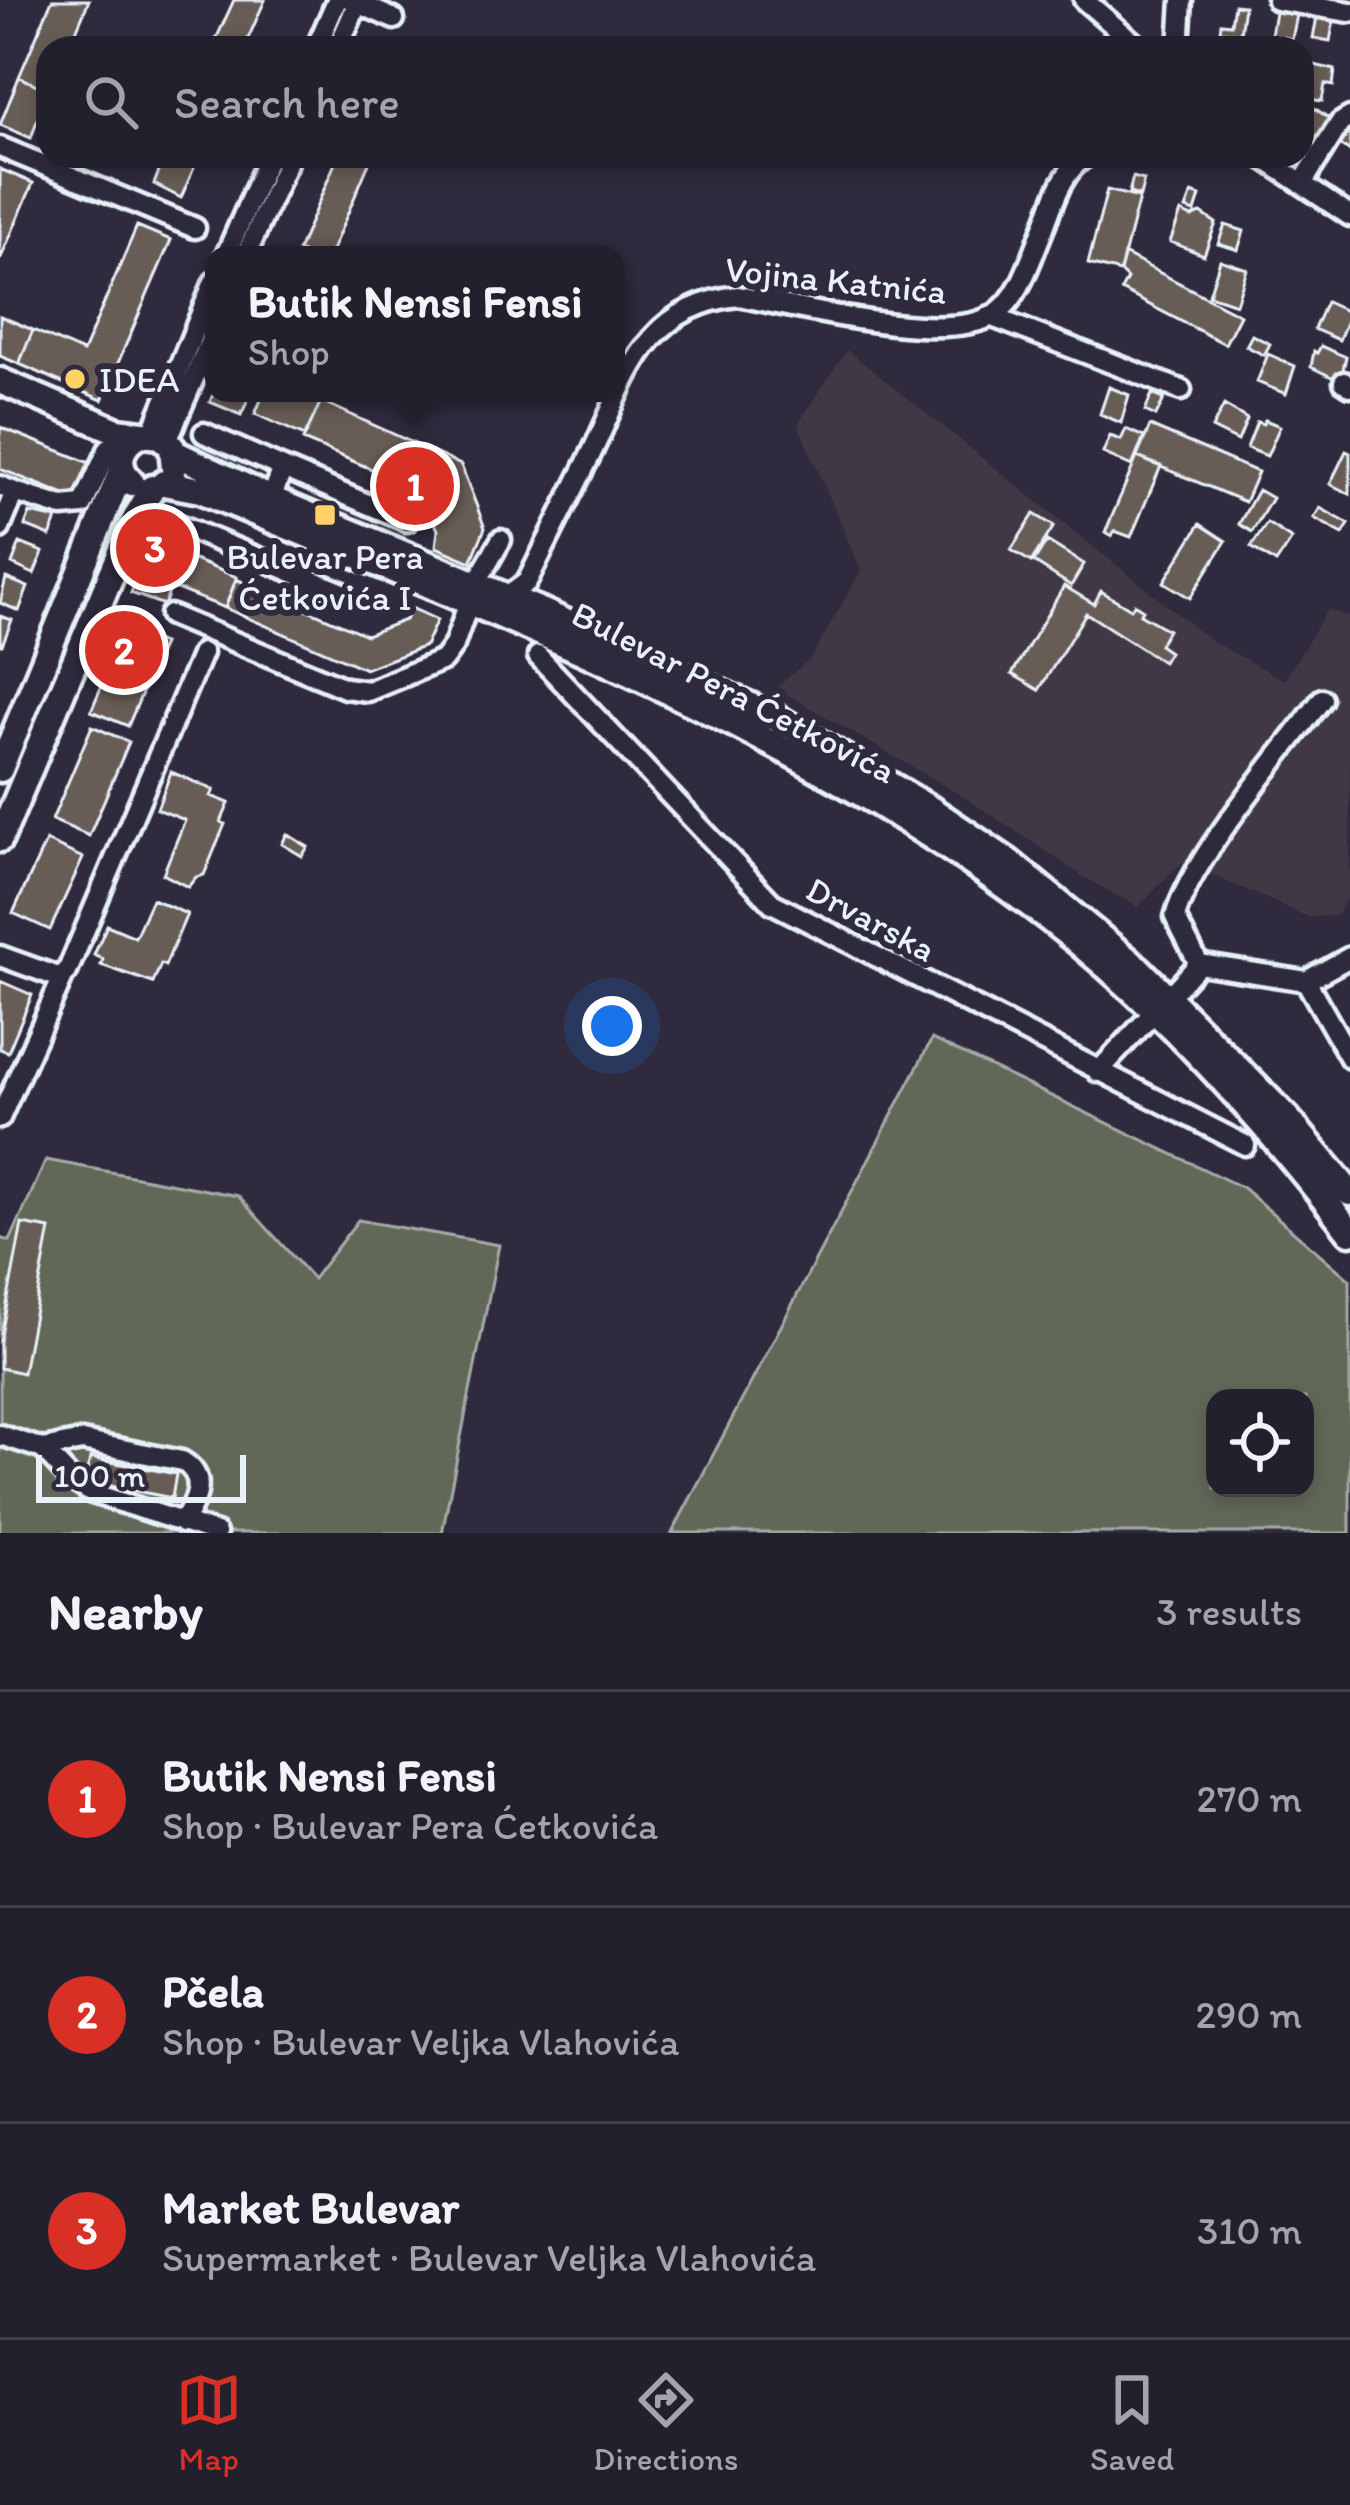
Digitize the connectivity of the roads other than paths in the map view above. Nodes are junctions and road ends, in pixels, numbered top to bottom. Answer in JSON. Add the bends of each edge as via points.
{"nodes":[{"id":1,"x":1084,"y":0,"type":"edge"},
{"id":2,"x":1183,"y":0,"type":"edge"},
{"id":3,"x":1277,"y":0,"type":"edge"},
{"id":4,"x":351,"y":1,"type":"edge"},
{"id":5,"x":1350,"y":12,"type":"edge"},
{"id":6,"x":394,"y":19,"type":"dead end"},
{"id":7,"x":325,"y":36,"type":"edge"},
{"id":8,"x":341,"y":36,"type":"edge"},
{"id":9,"x":1126,"y":36,"type":"edge"},
{"id":10,"x":1180,"y":36,"type":"edge"},
{"id":11,"x":1350,"y":117,"type":"edge"},
{"id":12,"x":0,"y":147,"type":"edge"},
{"id":13,"x":36,"y":162,"type":"edge"},
{"id":14,"x":1314,"y":164,"type":"edge"},
{"id":15,"x":51,"y":168,"type":"edge"},
{"id":16,"x":264,"y":168,"type":"edge"},
{"id":17,"x":285,"y":168,"type":"edge"},
{"id":18,"x":1072,"y":168,"type":"edge"},
{"id":19,"x":1278,"y":168,"type":"edge"},
{"id":20,"x":1312,"y":168,"type":"edge"},
{"id":21,"x":1302,"y":184,"type":"junction"},
{"id":22,"x":1350,"y":216,"type":"edge"},
{"id":23,"x":195,"y":228,"type":"dead end"},
{"id":24,"x":230,"y":246,"type":"edge"},
{"id":25,"x":250,"y":246,"type":"edge"},
{"id":26,"x":205,"y":308,"type":"edge"},
{"id":27,"x":990,"y":316,"type":"junction"},
{"id":28,"x":205,"y":350,"type":"edge"},
{"id":29,"x":625,"y":377,"type":"edge"},
{"id":30,"x":0,"y":381,"type":"edge"},
{"id":31,"x":1181,"y":390,"type":"dead end"},
{"id":32,"x":0,"y":399,"type":"edge"},
{"id":33,"x":613,"y":402,"type":"edge"},
{"id":34,"x":204,"y":434,"type":"dead end"},
{"id":35,"x":158,"y":441,"type":"junction"},
{"id":36,"x":117,"y":458,"type":"junction"},
{"id":37,"x":283,"y":468,"type":"junction"},
{"id":38,"x":158,"y":485,"type":"junction"},
{"id":39,"x":8,"y":489,"type":"edge"},
{"id":40,"x":267,"y":507,"type":"junction"},
{"id":41,"x":407,"y":521,"type":"dead end"},
{"id":42,"x":172,"y":522,"type":"dead end"},
{"id":43,"x":0,"y":528,"type":"edge"},
{"id":44,"x":501,"y":540,"type":"dead end"},
{"id":45,"x":249,"y":551,"type":"junction"},
{"id":46,"x":472,"y":594,"type":"junction"},
{"id":47,"x":348,"y":595,"type":"dead end"},
{"id":48,"x":505,"y":598,"type":"junction"},
{"id":49,"x":170,"y":616,"type":"dead end"},
{"id":50,"x":202,"y":653,"type":"dead end"},
{"id":51,"x":538,"y":656,"type":"dead end"},
{"id":52,"x":1322,"y":700,"type":"dead end"},
{"id":53,"x":0,"y":769,"type":"edge"},
{"id":54,"x":0,"y":839,"type":"edge"},
{"id":55,"x":0,"y":956,"type":"edge"},
{"id":56,"x":1350,"y":957,"type":"edge"},
{"id":57,"x":1198,"y":964,"type":"junction"},
{"id":58,"x":63,"y":977,"type":"junction"},
{"id":59,"x":1306,"y":981,"type":"junction"},
{"id":60,"x":1162,"y":1004,"type":"junction"},
{"id":61,"x":1350,"y":1058,"type":"edge"},
{"id":62,"x":1098,"y":1072,"type":"junction"},
{"id":63,"x":0,"y":1118,"type":"edge"},
{"id":64,"x":1245,"y":1145,"type":"dead end"},
{"id":65,"x":1350,"y":1193,"type":"edge"},
{"id":66,"x":1350,"y":1232,"type":"edge"},
{"id":67,"x":0,"y":1435,"type":"edge"},
{"id":68,"x":43,"y":1449,"type":"junction"},
{"id":69,"x":182,"y":1523,"type":"junction"},
{"id":70,"x":216,"y":1533,"type":"edge"}],
"edges":[{"from":1,"to":9,"type":"street"},
{"from":2,"to":10,"type":"street"},
{"from":3,"to":5,"type":"street"},
{"from":4,"to":6,"type":"street"},
{"from":4,"to":7,"type":"street"},
{"from":4,"to":8,"type":"street"},
{"from":11,"to":14,"type":"street"},
{"from":12,"to":13,"type":"street"},
{"from":15,"to":23,"type":"street"},
{"from":16,"to":24,"type":"street"},
{"from":17,"to":25,"type":"street"},
{"from":18,"to":27,"type":"street","name":"Vojina Katnića","via":[[1023,280]]},
{"from":19,"to":21,"type":"street"},
{"from":20,"to":21,"type":"street"},
{"from":21,"to":22,"type":"street"},
{"from":26,"to":35,"type":"street"},
{"from":27,"to":29,"type":"street","name":"Vojina Katnića","via":[[937,328],[738,296],[708,300],[680,312]]},
{"from":27,"to":31,"type":"street"},
{"from":28,"to":35,"type":"street"},
{"from":30,"to":35,"type":"main road","name":"Bulevar Pera Ćetkovića"},
{"from":32,"to":36,"type":"main road"},
{"from":33,"to":48,"type":"street","name":"Vojina Katnića","via":[[527,582]]},
{"from":34,"to":37,"type":"street"},
{"from":35,"to":36,"type":"main road","via":[[126,444]]},
{"from":35,"to":38,"type":"main road","via":[[174,470]]},
{"from":35,"to":40,"type":"main road","name":"Bulevar Pera Ćetkovića"},
{"from":36,"to":38,"type":"main road","via":[[137,486]]},
{"from":36,"to":39,"type":"street","via":[[83,505],[62,507]]},
{"from":36,"to":53,"type":"main road"},
{"from":37,"to":40,"type":"street"},
{"from":37,"to":41,"type":"street"},
{"from":38,"to":40,"type":"main road","name":"Bulevar Pera Ćetkovića"},
{"from":38,"to":54,"type":"main road","via":[[134,521]]},
{"from":39,"to":43,"type":"street"},
{"from":40,"to":45,"type":"street"},
{"from":40,"to":46,"type":"main road","name":"Bulevar Pera Ćetkovića"},
{"from":42,"to":45,"type":"street"},
{"from":44,"to":46,"type":"street"},
{"from":45,"to":47,"type":"street"},
{"from":46,"to":48,"type":"main road","name":"Bulevar Pera Ćetkovića"},
{"from":46,"to":49,"type":"street","via":[[443,660],[368,691]]},
{"from":46,"to":60,"type":"main road","name":"Bulevar Pera Ćetkovića","via":[[840,779]]},
{"from":48,"to":60,"type":"main road","name":"Bulevar Pera Ćetkovića","via":[[776,718],[929,808],[1009,862]]},
{"from":50,"to":58,"type":"street"},
{"from":51,"to":62,"type":"street","name":"Drvarska","via":[[772,903]]},
{"from":52,"to":57,"type":"street","via":[[1179,903],[1175,917]]},
{"from":55,"to":58,"type":"street"},
{"from":56,"to":59,"type":"street"},
{"from":57,"to":59,"type":"street"},
{"from":57,"to":60,"type":"street"},
{"from":58,"to":63,"type":"street"},
{"from":59,"to":61,"type":"street"},
{"from":60,"to":62,"type":"street"},
{"from":60,"to":65,"type":"main road","name":"Bulevar Pera Ćetkovića","via":[[1288,1118]]},
{"from":60,"to":66,"type":"main road","name":"Bulevar Pera Ćetkovića"},
{"from":62,"to":64,"type":"street","name":"Drvarska"},
{"from":67,"to":68,"type":"street"},
{"from":68,"to":69,"type":"street","via":[[92,1493]]},
{"from":68,"to":69,"type":"street","via":[[82,1442],[182,1461],[198,1478]]},
{"from":69,"to":70,"type":"street"}]}
